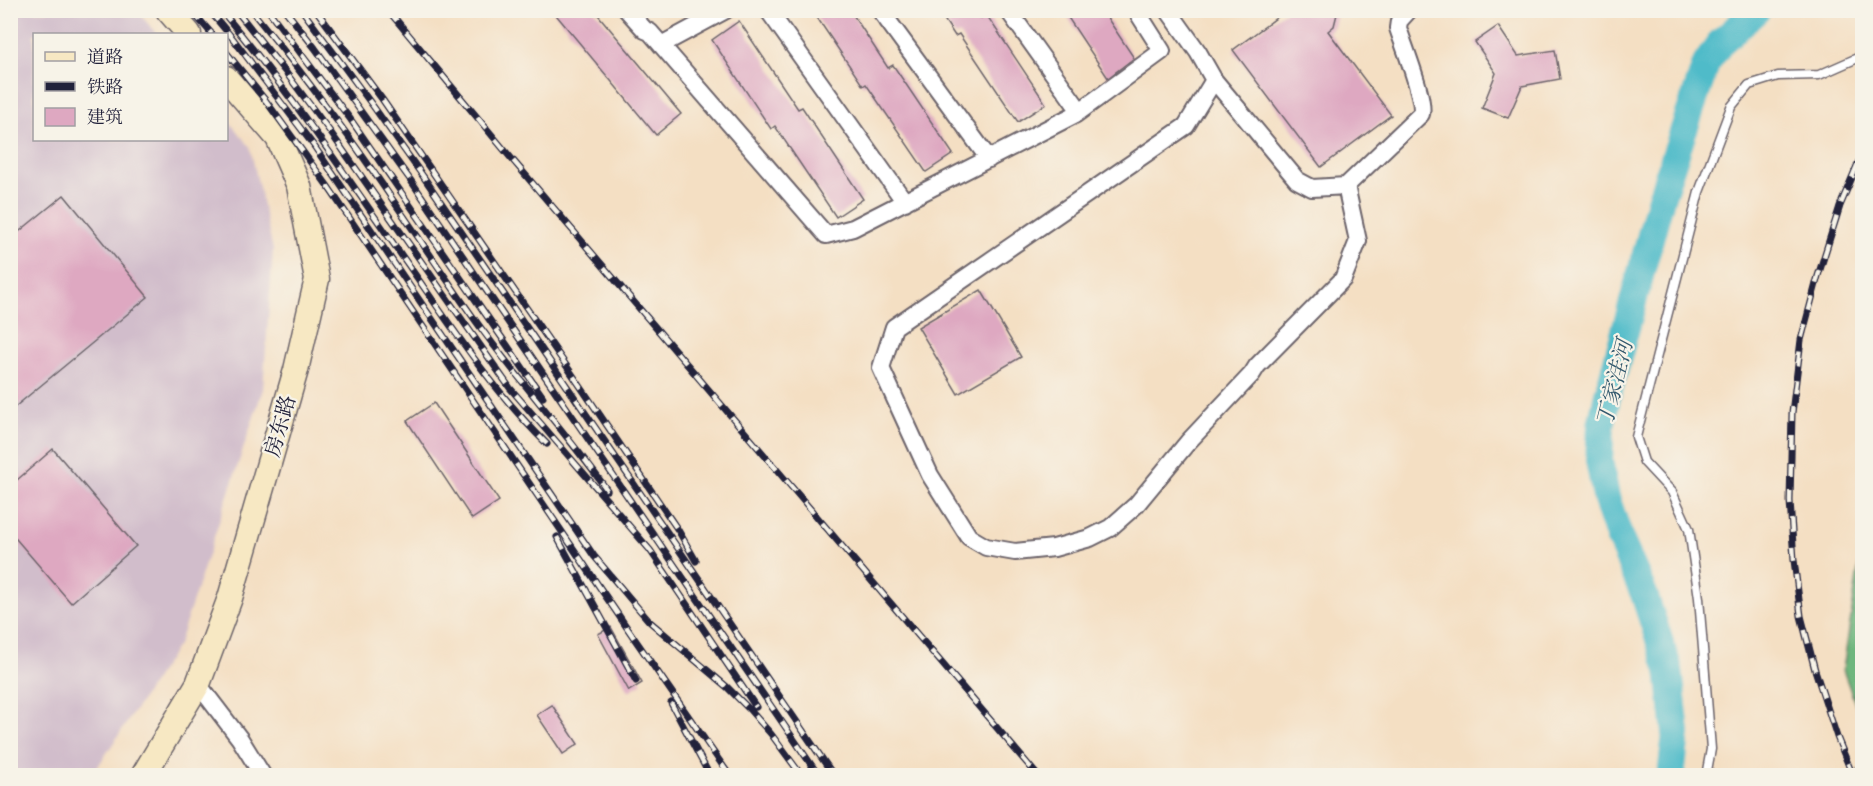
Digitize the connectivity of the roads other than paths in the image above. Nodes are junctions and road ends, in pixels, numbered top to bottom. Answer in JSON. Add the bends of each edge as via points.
{"nodes":[{"id":1,"x":168,"y":10,"type":"edge"},
{"id":2,"x":627,"y":10,"type":"edge"},
{"id":3,"x":726,"y":10,"type":"edge"},
{"id":4,"x":768,"y":10,"type":"edge"},
{"id":5,"x":879,"y":10,"type":"edge"},
{"id":6,"x":1008,"y":10,"type":"edge"},
{"id":7,"x":1136,"y":10,"type":"edge"},
{"id":8,"x":1168,"y":10,"type":"edge"},
{"id":9,"x":1409,"y":10,"type":"edge"},
{"id":10,"x":188,"y":33,"type":"edge"},
{"id":11,"x":661,"y":45,"type":"junction"},
{"id":12,"x":1863,"y":56,"type":"edge"},
{"id":13,"x":228,"y":80,"type":"edge"},
{"id":14,"x":1214,"y":80,"type":"junction"},
{"id":15,"x":1080,"y":111,"type":"junction"},
{"id":16,"x":988,"y":159,"type":"junction"},
{"id":17,"x":1346,"y":186,"type":"junction"},
{"id":18,"x":905,"y":202,"type":"junction"},
{"id":19,"x":198,"y":684,"type":"junction"},
{"id":20,"x":143,"y":776,"type":"edge"},
{"id":21,"x":263,"y":776,"type":"edge"},
{"id":22,"x":1706,"y":776,"type":"edge"}],
"edges":[{"from":1,"to":10,"type":"main road"},
{"from":2,"to":11,"type":"street"},
{"from":3,"to":11,"type":"street"},
{"from":4,"to":18,"type":"street"},
{"from":5,"to":16,"type":"street"},
{"from":6,"to":15,"type":"street"},
{"from":7,"to":15,"type":"street","via":[[1162,51]]},
{"from":8,"to":14,"type":"street"},
{"from":9,"to":17,"type":"street","via":[[1398,28],[1422,114]]},
{"from":11,"to":18,"type":"street","via":[[826,235],[853,228]]},
{"from":12,"to":22,"type":"lane","via":[[1819,75],[1778,76],[1749,85],[1731,107],[1699,192],[1636,437],[1644,462],[1672,492],[1689,529],[1712,749]]},
{"from":13,"to":19,"type":"main road","name":"房东路","via":[[278,138],[299,186],[317,279],[296,370],[230,598]]},
{"from":14,"to":17,"type":"street","via":[[1297,180],[1312,188]]},
{"from":14,"to":17,"type":"street","via":[[1186,126],[894,327],[881,368],[930,475],[969,537],[986,547],[1015,552],[1054,548],[1110,528],[1136,506],[1257,366],[1343,279],[1358,241]]},
{"from":15,"to":16,"type":"street"},
{"from":16,"to":18,"type":"street"},
{"from":19,"to":20,"type":"main road","name":"房东路"},
{"from":19,"to":21,"type":"street"}]}
